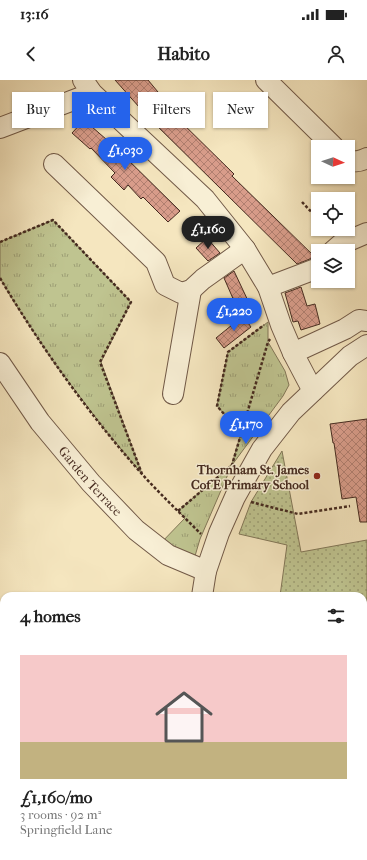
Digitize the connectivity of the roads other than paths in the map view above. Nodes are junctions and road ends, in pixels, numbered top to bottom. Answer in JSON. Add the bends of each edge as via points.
{"nodes":[{"id":1,"x":266,"y":80,"type":"edge"},
{"id":2,"x":88,"y":87,"type":"edge"},
{"id":3,"x":0,"y":128,"type":"edge"},
{"id":4,"x":327,"y":140,"type":"edge"},
{"id":5,"x":54,"y":164,"type":"dead end"},
{"id":6,"x":367,"y":233,"type":"edge"},
{"id":7,"x":341,"y":244,"type":"edge"},
{"id":8,"x":245,"y":249,"type":"junction"},
{"id":9,"x":311,"y":271,"type":"edge"},
{"id":10,"x":268,"y":287,"type":"junction"},
{"id":11,"x":191,"y":290,"type":"junction"},
{"id":12,"x":367,"y":321,"type":"edge"},
{"id":13,"x":367,"y":345,"type":"edge"},
{"id":14,"x":293,"y":353,"type":"junction"},
{"id":15,"x":0,"y":363,"type":"edge"},
{"id":16,"x":313,"y":390,"type":"junction"},
{"id":17,"x":173,"y":394,"type":"dead end"},
{"id":18,"x":206,"y":571,"type":"junction"},
{"id":19,"x":203,"y":592,"type":"edge"}],
"edges":[{"from":1,"to":4,"type":"street"},
{"from":2,"to":3,"type":"street"},
{"from":2,"to":8,"type":"street","via":[[205,199]]},
{"from":5,"to":11,"type":"street","via":[[156,262],[165,285],[181,293]]},
{"from":6,"to":7,"type":"street"},
{"from":8,"to":10,"type":"street"},
{"from":8,"to":11,"type":"street"},
{"from":9,"to":10,"type":"street"},
{"from":10,"to":14,"type":"street","via":[[272,330]]},
{"from":11,"to":17,"type":"street"},
{"from":12,"to":14,"type":"street","via":[[359,320]]},
{"from":13,"to":16,"type":"street","via":[[350,356]]},
{"from":14,"to":16,"type":"street"},
{"from":15,"to":18,"type":"street","name":"Garden Terrace","via":[[40,422],[91,484],[136,530],[168,555]]},
{"from":16,"to":18,"type":"street","via":[[262,449],[235,498]]},
{"from":18,"to":19,"type":"street"}]}
